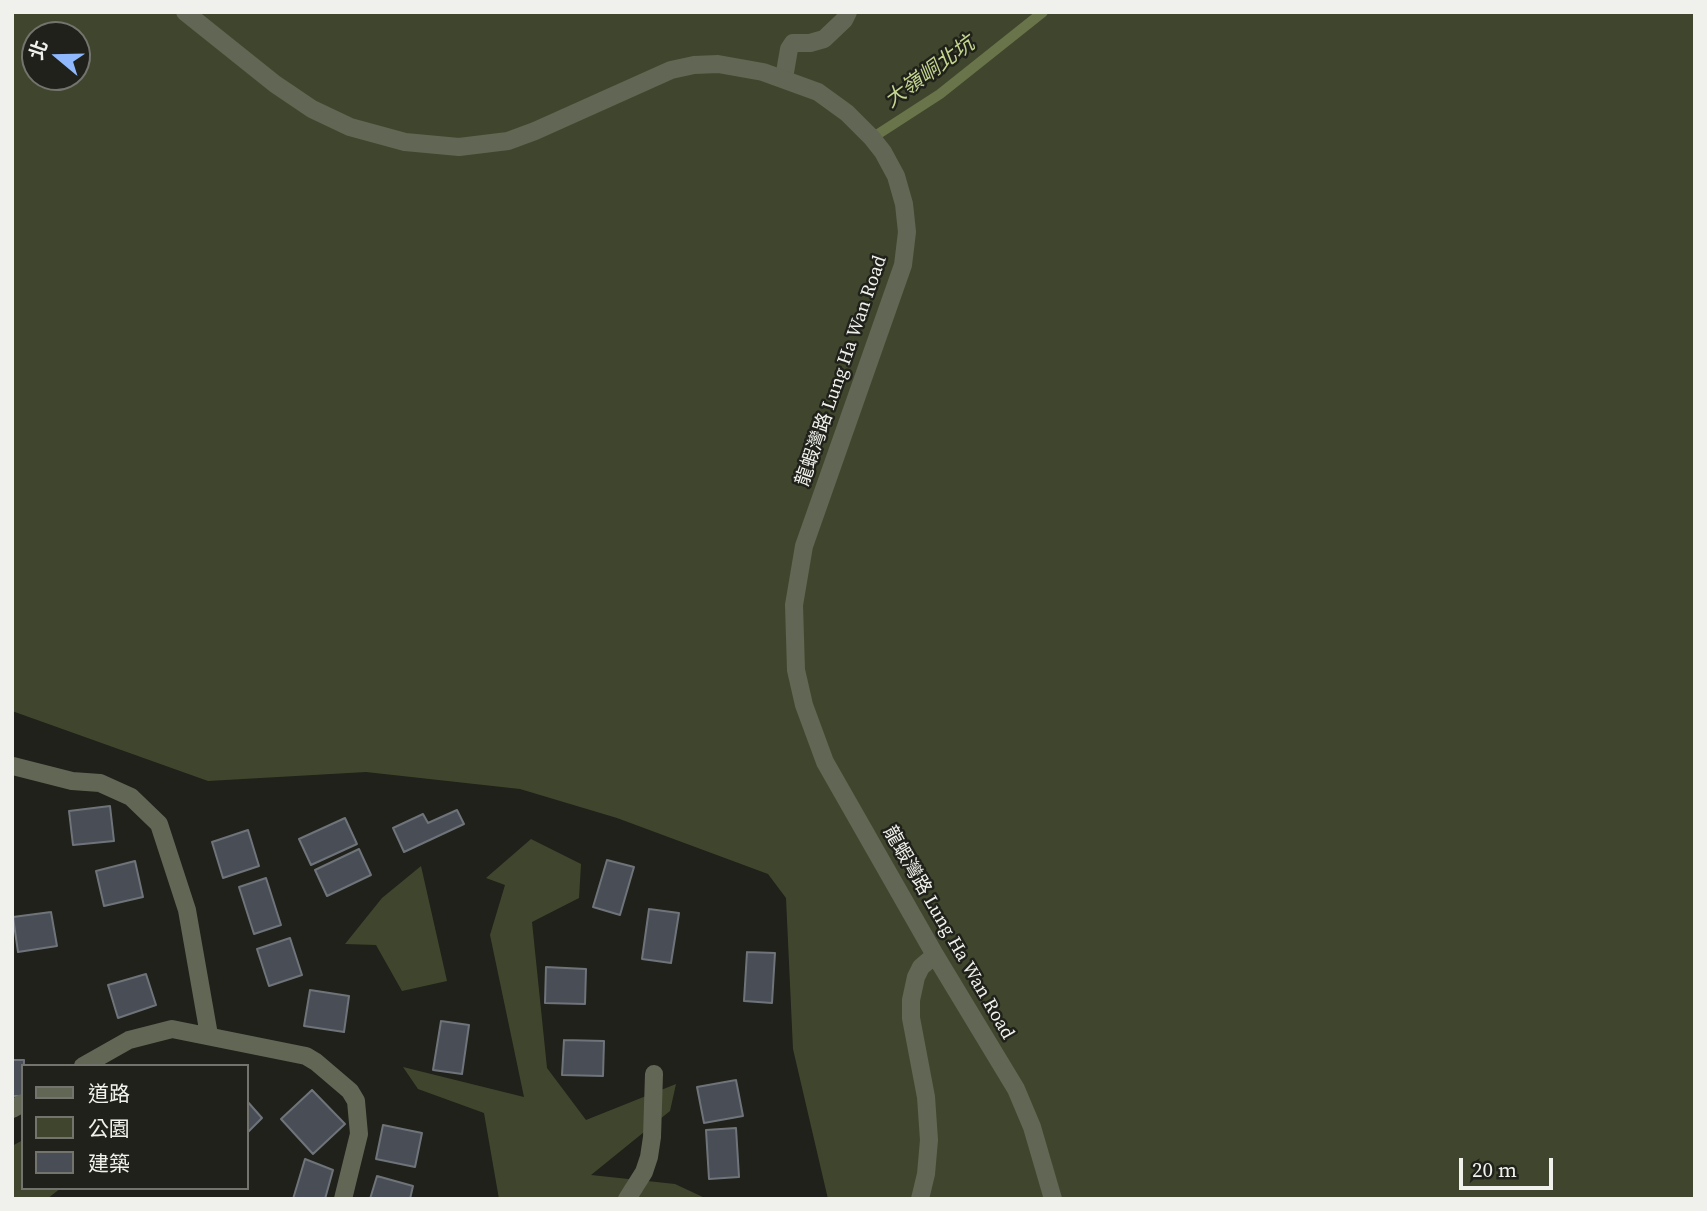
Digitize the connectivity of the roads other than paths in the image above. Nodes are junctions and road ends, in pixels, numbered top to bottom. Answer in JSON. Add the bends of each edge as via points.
{"nodes":[{"id":1,"x":185,"y":12,"type":"edge"},
{"id":2,"x":848,"y":12,"type":"edge"},
{"id":3,"x":783,"y":78,"type":"junction"},
{"id":4,"x":13,"y":766,"type":"edge"},
{"id":5,"x":935,"y":954,"type":"junction"},
{"id":6,"x":209,"y":1035,"type":"junction"},
{"id":7,"x":87,"y":1064,"type":"edge"},
{"id":8,"x":654,"y":1074,"type":"dead end"},
{"id":9,"x":344,"y":1199,"type":"edge"},
{"id":10,"x":627,"y":1199,"type":"edge"},
{"id":11,"x":920,"y":1199,"type":"edge"},
{"id":12,"x":1053,"y":1199,"type":"edge"}],
"edges":[{"from":1,"to":3,"type":"street","name":"龍蝦灣路 Lung Ha Wan Road","via":[[312,109],[367,132],[423,145],[475,146],[521,137],[683,66],[718,64]]},
{"from":2,"to":3,"type":"street","via":[[824,39],[793,43]]},
{"from":3,"to":5,"type":"street","name":"龍蝦灣路 Lung Ha Wan Road","via":[[818,92],[861,126],[890,164],[904,204],[908,233],[898,286],[804,546],[794,605],[794,651],[801,698],[825,762]]},
{"from":4,"to":6,"type":"street","via":[[100,783],[131,797],[159,824],[187,910]]},
{"from":5,"to":11,"type":"street","via":[[921,967],[911,1000],[929,1140]]},
{"from":5,"to":12,"type":"street","name":"龍蝦灣路 Lung Ha Wan Road","via":[[1016,1089]]},
{"from":6,"to":7,"type":"street","via":[[172,1029],[129,1040]]},
{"from":6,"to":9,"type":"street","via":[[306,1056],[350,1091],[359,1134]]},
{"from":8,"to":10,"type":"street","via":[[649,1157]]}]}
